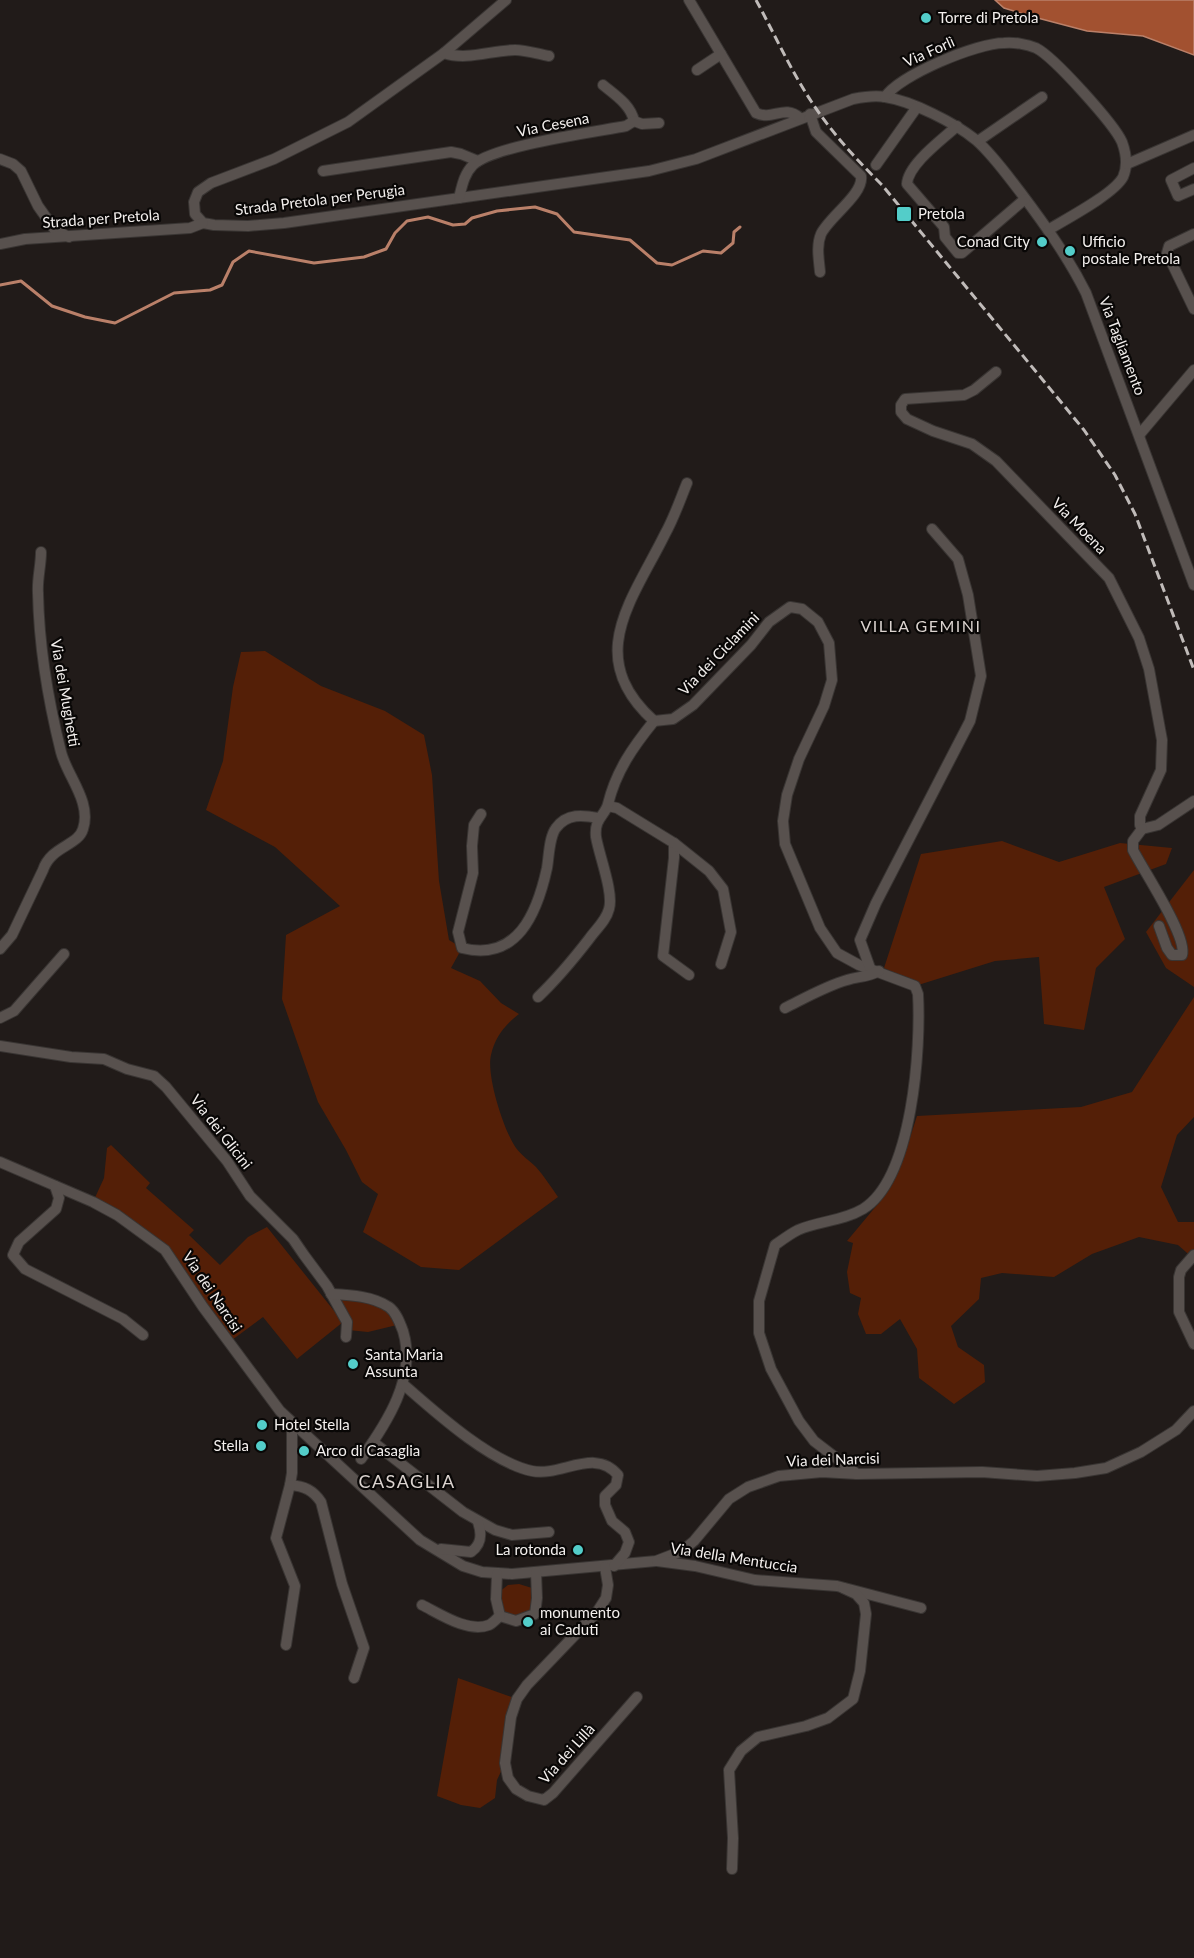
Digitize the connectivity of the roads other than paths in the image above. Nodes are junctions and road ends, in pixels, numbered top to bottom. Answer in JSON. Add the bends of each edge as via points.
{"nodes":[{"id":1,"x":506,"y":0,"type":"edge"},
{"id":2,"x":689,"y":0,"type":"edge"},
{"id":3,"x":444,"y":53,"type":"junction"},
{"id":4,"x":721,"y":54,"type":"junction"},
{"id":5,"x":549,"y":56,"type":"dead end"},
{"id":6,"x":697,"y":70,"type":"dead end"},
{"id":7,"x":603,"y":85,"type":"dead end"},
{"id":8,"x":885,"y":97,"type":"junction"},
{"id":9,"x":1042,"y":97,"type":"dead end"},
{"id":10,"x":917,"y":107,"type":"junction"},
{"id":11,"x":805,"y":116,"type":"junction"},
{"id":12,"x":634,"y":121,"type":"junction"},
{"id":13,"x":659,"y":123,"type":"dead end"},
{"id":14,"x":957,"y":126,"type":"junction"},
{"id":15,"x":1194,"y":135,"type":"edge"},
{"id":16,"x":978,"y":141,"type":"junction"},
{"id":17,"x":0,"y":159,"type":"edge"},
{"id":18,"x":478,"y":161,"type":"junction"},
{"id":19,"x":1127,"y":164,"type":"junction"},
{"id":20,"x":876,"y":165,"type":"dead end"},
{"id":21,"x":1194,"y":168,"type":"edge"},
{"id":22,"x":323,"y":171,"type":"dead end"},
{"id":23,"x":623,"y":176,"type":"joint"},
{"id":24,"x":1194,"y":189,"type":"edge"},
{"id":25,"x":459,"y":198,"type":"junction"},
{"id":26,"x":1025,"y":199,"type":"junction"},
{"id":27,"x":203,"y":223,"type":"junction"},
{"id":28,"x":1048,"y":230,"type":"junction"},
{"id":29,"x":1194,"y":234,"type":"edge"},
{"id":30,"x":69,"y":237,"type":"junction"},
{"id":31,"x":0,"y":244,"type":"edge"},
{"id":32,"x":820,"y":272,"type":"dead end"},
{"id":33,"x":1194,"y":309,"type":"edge"},
{"id":34,"x":1194,"y":370,"type":"edge"},
{"id":35,"x":996,"y":372,"type":"dead end"},
{"id":36,"x":1140,"y":434,"type":"junction"},
{"id":37,"x":687,"y":483,"type":"dead end"},
{"id":38,"x":932,"y":529,"type":"dead end"},
{"id":39,"x":41,"y":552,"type":"dead end"},
{"id":40,"x":1194,"y":585,"type":"edge"},
{"id":41,"x":654,"y":721,"type":"junction"},
{"id":42,"x":1194,"y":801,"type":"edge"},
{"id":43,"x":608,"y":806,"type":"junction"},
{"id":44,"x":481,"y":814,"type":"dead end"},
{"id":45,"x":598,"y":818,"type":"junction"},
{"id":46,"x":1142,"y":829,"type":"junction"},
{"id":47,"x":674,"y":843,"type":"junction"},
{"id":48,"x":1159,"y":926,"type":"dead end"},
{"id":49,"x":0,"y":949,"type":"edge"},
{"id":50,"x":64,"y":954,"type":"dead end"},
{"id":51,"x":721,"y":963,"type":"dead end"},
{"id":52,"x":875,"y":970,"type":"junction"},
{"id":53,"x":689,"y":975,"type":"dead end"},
{"id":54,"x":538,"y":998,"type":"dead end"},
{"id":55,"x":785,"y":1008,"type":"dead end"},
{"id":56,"x":0,"y":1018,"type":"edge"},
{"id":57,"x":0,"y":1046,"type":"edge"},
{"id":58,"x":0,"y":1162,"type":"edge"},
{"id":59,"x":55,"y":1186,"type":"junction"},
{"id":60,"x":1194,"y":1255,"type":"edge"},
{"id":61,"x":331,"y":1294,"type":"junction"},
{"id":62,"x":143,"y":1335,"type":"dead end"},
{"id":63,"x":346,"y":1337,"type":"dead end"},
{"id":64,"x":1194,"y":1344,"type":"edge"},
{"id":65,"x":403,"y":1384,"type":"junction"},
{"id":66,"x":1194,"y":1411,"type":"edge"},
{"id":67,"x":292,"y":1422,"type":"junction"},
{"id":68,"x":373,"y":1442,"type":"junction"},
{"id":69,"x":361,"y":1459,"type":"dead end"},
{"id":70,"x":857,"y":1474,"type":"junction"},
{"id":71,"x":290,"y":1485,"type":"junction"},
{"id":72,"x":478,"y":1522,"type":"junction"},
{"id":73,"x":549,"y":1533,"type":"dead end"},
{"id":74,"x":431,"y":1547,"type":"junction"},
{"id":75,"x":656,"y":1562,"type":"junction"},
{"id":76,"x":609,"y":1567,"type":"junction"},
{"id":77,"x":536,"y":1572,"type":"junction"},
{"id":78,"x":496,"y":1574,"type":"junction"},
{"id":79,"x":843,"y":1588,"type":"junction"},
{"id":80,"x":422,"y":1605,"type":"dead end"},
{"id":81,"x":921,"y":1608,"type":"dead end"},
{"id":82,"x":500,"y":1616,"type":"junction"},
{"id":83,"x":286,"y":1645,"type":"dead end"},
{"id":84,"x":354,"y":1678,"type":"dead end"},
{"id":85,"x":637,"y":1697,"type":"dead end"},
{"id":86,"x":732,"y":1869,"type":"dead end"}],
"edges":[{"from":1,"to":3,"type":"street"},
{"from":2,"to":4,"type":"street"},
{"from":3,"to":5,"type":"street","via":[[463,56],[516,50]]},
{"from":3,"to":27,"type":"street","via":[[348,122],[198,192],[195,214]]},
{"from":4,"to":6,"type":"street"},
{"from":4,"to":11,"type":"street","via":[[756,113],[765,116],[787,111]]},
{"from":7,"to":12,"type":"street","via":[[628,107]]},
{"from":8,"to":10,"type":"street","name":"Via Tagliamento"},
{"from":8,"to":11,"type":"street","name":"Via Tagliamento","via":[[853,99]]},
{"from":8,"to":19,"type":"street","name":"Via Forlì","via":[[891,88],[909,77],[955,56],[1003,42],[1027,45],[1053,61],[1112,126],[1122,142]]},
{"from":9,"to":16,"type":"street"},
{"from":10,"to":14,"type":"street","name":"Via Tagliamento"},
{"from":10,"to":20,"type":"street"},
{"from":11,"to":23,"type":"street","name":"Via Tagliamento","via":[[696,159]]},
{"from":11,"to":32,"type":"street","via":[[862,180],[822,233],[818,248]]},
{"from":12,"to":13,"type":"street","name":"Via Cesena"},
{"from":12,"to":18,"type":"street","name":"Via Cesena","via":[[626,126],[499,151]]},
{"from":14,"to":16,"type":"street","name":"Via Tagliamento"},
{"from":14,"to":26,"type":"street","via":[[917,163],[907,183],[944,227],[945,237],[958,253]]},
{"from":15,"to":19,"type":"street"},
{"from":16,"to":26,"type":"street","name":"Via Tagliamento"},
{"from":17,"to":30,"type":"street","via":[[21,171],[54,230]]},
{"from":18,"to":22,"type":"street","via":[[451,152]]},
{"from":18,"to":25,"type":"street","via":[[464,179]]},
{"from":19,"to":28,"type":"street","via":[[1116,188]]},
{"from":21,"to":24,"type":"street","via":[[1171,180],[1178,196]]},
{"from":23,"to":25,"type":"street","name":"Strada Pretola per Perugia"},
{"from":25,"to":27,"type":"street","name":"Strada Pretola per Perugia","via":[[284,223]]},
{"from":26,"to":28,"type":"street","name":"Via Tagliamento"},
{"from":27,"to":30,"type":"street","name":"Strada per Pretola","via":[[190,228]]},
{"from":28,"to":36,"type":"street","name":"Via Tagliamento","via":[[1086,293]]},
{"from":29,"to":33,"type":"street","via":[[1168,246],[1167,253]]},
{"from":30,"to":31,"type":"street","name":"Strada per Pretola"},
{"from":34,"to":36,"type":"street"},
{"from":35,"to":46,"type":"street","name":"Via Moena","via":[[964,395],[905,399],[901,412],[933,431],[972,444],[996,461],[1109,578],[1139,638],[1149,669],[1161,740],[1161,770],[1140,816]]},
{"from":36,"to":40,"type":"street","name":"Via Tagliamento"},
{"from":37,"to":41,"type":"street","via":[[637,586],[616,649],[627,692]]},
{"from":38,"to":52,"type":"street","via":[[958,559],[981,676],[970,721],[860,940]]},
{"from":39,"to":49,"type":"street","name":"Via dei Mughetti","via":[[39,635],[45,677],[62,757],[75,782],[85,820],[76,839],[47,859],[12,934]]},
{"from":41,"to":43,"type":"street","via":[[622,766]]},
{"from":41,"to":52,"type":"street","name":"Via dei Ciclamini","via":[[672,719],[693,705],[769,622],[790,606],[802,609],[818,622],[829,643],[832,680],[787,795],[785,844],[825,938],[837,953]]},
{"from":42,"to":46,"type":"street","via":[[1158,825]]},
{"from":43,"to":45,"type":"street"},
{"from":43,"to":47,"type":"street"},
{"from":44,"to":45,"type":"street","via":[[474,825],[473,873],[458,932],[462,948],[478,952],[510,943],[523,931],[541,892],[554,829],[578,815]]},
{"from":45,"to":54,"type":"street","via":[[596,835],[610,906],[606,918]]},
{"from":46,"to":48,"type":"street","name":"Via Moena","via":[[1133,841],[1133,850],[1179,931],[1182,955],[1172,955]]},
{"from":47,"to":51,"type":"street","via":[[709,871],[723,890],[731,932]]},
{"from":47,"to":53,"type":"street","via":[[663,956]]},
{"from":50,"to":56,"type":"street","via":[[14,1011]]},
{"from":52,"to":55,"type":"street","via":[[867,977],[841,982]]},
{"from":52,"to":70,"type":"street","name":"Via dei Ciclamini","via":[[915,986],[918,994],[917,1071],[895,1166],[884,1188],[864,1208],[797,1231],[775,1245],[759,1301],[759,1333],[771,1369],[799,1421],[814,1441]]},
{"from":57,"to":61,"type":"street","name":"Via dei Glicini","via":[[104,1059],[154,1076],[227,1161],[250,1196],[292,1239]]},
{"from":58,"to":59,"type":"street","name":"Via dei Narcisi"},
{"from":59,"to":62,"type":"street","via":[[57,1209],[19,1242],[13,1255],[25,1269],[123,1319]]},
{"from":59,"to":67,"type":"street","name":"Via dei Narcisi","via":[[117,1215],[165,1250],[234,1351],[279,1411]]},
{"from":60,"to":64,"type":"street","via":[[1179,1277],[1179,1312]]},
{"from":61,"to":63,"type":"street","name":"Via dei Glicini","via":[[346,1322]]},
{"from":61,"to":65,"type":"street","via":[[377,1300],[392,1309],[406,1341],[408,1361]]},
{"from":65,"to":68,"type":"street"},
{"from":65,"to":76,"type":"street","via":[[469,1437],[518,1467],[535,1472],[594,1462],[612,1467],[618,1475],[616,1485],[605,1496],[605,1505],[629,1542],[626,1553]]},
{"from":66,"to":70,"type":"street","name":"Via dei Narcisi","via":[[1176,1430],[1106,1468],[1037,1476],[982,1472]]},
{"from":67,"to":71,"type":"street"},
{"from":67,"to":74,"type":"street","name":"Via dei Narcisi"},
{"from":68,"to":69,"type":"street"},
{"from":68,"to":72,"type":"street"},
{"from":70,"to":75,"type":"street","name":"Via dei Narcisi","via":[[802,1473],[748,1487],[729,1499],[682,1551]]},
{"from":71,"to":83,"type":"street","via":[[276,1538],[295,1586]]},
{"from":71,"to":84,"type":"street","via":[[302,1486],[321,1502],[342,1584],[364,1648]]},
{"from":72,"to":73,"type":"street","via":[[512,1535]]},
{"from":72,"to":74,"type":"street","via":[[482,1534],[478,1547],[471,1552]]},
{"from":74,"to":78,"type":"street","name":"Via dei Narcisi","via":[[464,1566]]},
{"from":75,"to":76,"type":"street","name":"Via dei Narcisi"},
{"from":75,"to":79,"type":"street","name":"Via della Mentuccia","via":[[695,1566],[755,1580]]},
{"from":76,"to":77,"type":"street","name":"Via dei Narcisi"},
{"from":76,"to":85,"type":"street","name":"Via dei Lillà","via":[[606,1598],[597,1612],[517,1699],[505,1762],[508,1778],[516,1789],[544,1800]]},
{"from":77,"to":78,"type":"street","name":"Via dei Narcisi"},
{"from":77,"to":82,"type":"street","via":[[535,1614],[516,1621]]},
{"from":78,"to":82,"type":"street"},
{"from":79,"to":81,"type":"street","name":"Via della Mentuccia"},
{"from":79,"to":86,"type":"street","via":[[864,1603],[866,1614],[853,1700],[828,1718],[758,1737],[741,1751],[729,1770]]},
{"from":80,"to":82,"type":"street","via":[[475,1627],[490,1624]]}]}
